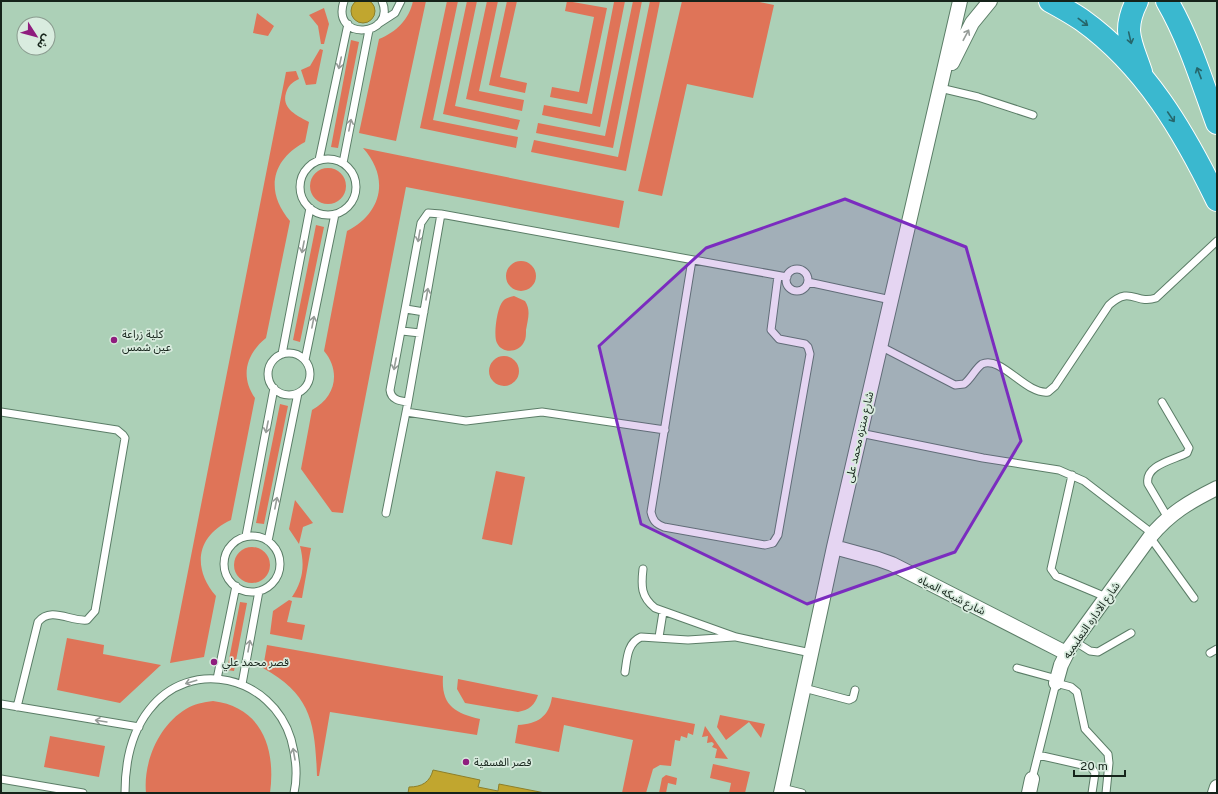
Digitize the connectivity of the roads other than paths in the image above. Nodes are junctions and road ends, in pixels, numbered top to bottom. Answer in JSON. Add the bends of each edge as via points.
{"nodes":[{"id":1,"x":344,"y":1,"type":"edge"},
{"id":2,"x":382,"y":1,"type":"edge"},
{"id":3,"x":401,"y":1,"type":"edge"},
{"id":4,"x":1050,"y":1,"type":"edge"},
{"id":5,"x":1137,"y":1,"type":"edge"},
{"id":6,"x":1167,"y":1,"type":"edge"},
{"id":7,"x":959,"y":5,"type":"edge"},
{"id":8,"x":985,"y":6,"type":"edge"},
{"id":9,"x":348,"y":24,"type":"junction"},
{"id":10,"x":378,"y":24,"type":"junction"},
{"id":11,"x":369,"y":30,"type":"junction"},
{"id":12,"x":1142,"y":77,"type":"junction"},
{"id":13,"x":941,"y":85,"type":"junction"},
{"id":14,"x":1033,"y":115,"type":"dead end"},
{"id":15,"x":1217,"y":123,"type":"edge"},
{"id":16,"x":319,"y":160,"type":"junction"},
{"id":17,"x":343,"y":163,"type":"junction"},
{"id":18,"x":1217,"y":200,"type":"edge"},
{"id":19,"x":310,"y":208,"type":"junction"},
{"id":20,"x":335,"y":214,"type":"junction"},
{"id":21,"x":441,"y":214,"type":"junction"},
{"id":22,"x":1217,"y":240,"type":"edge"},
{"id":23,"x":692,"y":260,"type":"junction"},
{"id":24,"x":778,"y":276,"type":"junction"},
{"id":25,"x":787,"y":277,"type":"junction"},
{"id":26,"x":808,"y":282,"type":"junction"},
{"id":27,"x":891,"y":300,"type":"junction"},
{"id":28,"x":406,"y":309,"type":"junction"},
{"id":29,"x":424,"y":312,"type":"junction"},
{"id":30,"x":402,"y":330,"type":"junction"},
{"id":31,"x":420,"y":333,"type":"junction"},
{"id":32,"x":880,"y":346,"type":"junction"},
{"id":33,"x":282,"y":354,"type":"junction"},
{"id":34,"x":305,"y":360,"type":"junction"},
{"id":35,"x":274,"y":388,"type":"junction"},
{"id":36,"x":298,"y":393,"type":"junction"},
{"id":37,"x":408,"y":402,"type":"junction"},
{"id":38,"x":1162,"y":402,"type":"dead end"},
{"id":39,"x":1,"y":412,"type":"edge"},
{"id":40,"x":406,"y":412,"type":"junction"},
{"id":41,"x":665,"y":430,"type":"junction"},
{"id":42,"x":860,"y":433,"type":"junction"},
{"id":43,"x":1072,"y":475,"type":"junction"},
{"id":44,"x":1217,"y":488,"type":"edge"},
{"id":45,"x":386,"y":513,"type":"dead end"},
{"id":46,"x":1168,"y":518,"type":"junction"},
{"id":47,"x":246,"y":536,"type":"junction"},
{"id":48,"x":1151,"y":536,"type":"junction"},
{"id":49,"x":268,"y":541,"type":"junction"},
{"id":50,"x":834,"y":547,"type":"junction"},
{"id":51,"x":643,"y":569,"type":"dead end"},
{"id":52,"x":236,"y":586,"type":"junction"},
{"id":53,"x":259,"y":590,"type":"junction"},
{"id":54,"x":1106,"y":597,"type":"junction"},
{"id":55,"x":1194,"y":598,"type":"dead end"},
{"id":56,"x":663,"y":612,"type":"junction"},
{"id":57,"x":1131,"y":632,"type":"dead end"},
{"id":58,"x":659,"y":637,"type":"junction"},
{"id":59,"x":736,"y":637,"type":"junction"},
{"id":60,"x":1070,"y":647,"type":"junction"},
{"id":61,"x":1217,"y":649,"type":"edge"},
{"id":62,"x":811,"y":653,"type":"junction"},
{"id":63,"x":1210,"y":653,"type":"dead end"},
{"id":64,"x":1017,"y":668,"type":"dead end"},
{"id":65,"x":625,"y":672,"type":"dead end"},
{"id":66,"x":217,"y":679,"type":"junction"},
{"id":67,"x":1056,"y":681,"type":"junction"},
{"id":68,"x":242,"y":684,"type":"junction"},
{"id":69,"x":804,"y":688,"type":"junction"},
{"id":70,"x":855,"y":690,"type":"dead end"},
{"id":71,"x":1,"y":704,"type":"edge"},
{"id":72,"x":17,"y":707,"type":"junction"},
{"id":73,"x":139,"y":727,"type":"junction"},
{"id":74,"x":1038,"y":755,"type":"junction"},
{"id":75,"x":1,"y":779,"type":"edge"},
{"id":76,"x":1032,"y":779,"type":"joint"},
{"id":77,"x":1217,"y":787,"type":"edge"},
{"id":78,"x":782,"y":791,"type":"edge"},
{"id":79,"x":83,"y":793,"type":"edge"},
{"id":80,"x":125,"y":793,"type":"edge"},
{"id":81,"x":294,"y":793,"type":"edge"},
{"id":82,"x":802,"y":793,"type":"edge"},
{"id":83,"x":1028,"y":793,"type":"edge"},
{"id":84,"x":1092,"y":793,"type":"edge"},
{"id":85,"x":1106,"y":793,"type":"edge"},
{"id":86,"x":1215,"y":793,"type":"edge"}],
"edges":[{"from":1,"to":9,"type":"lane","via":[[342,14]]},
{"from":2,"to":10,"type":"lane","via":[[384,11]]},
{"from":3,"to":10,"type":"lane","via":[[395,13]]},
{"from":4,"to":12,"type":"highway","one_way":true,"via":[[1082,20]]},
{"from":5,"to":12,"type":"highway","one_way":true,"via":[[1128,26]]},
{"from":15,"to":6,"type":"highway","one_way":true,"via":[[1192,54]]},
{"from":7,"to":8,"type":"street","via":[[974,8]]},
{"from":7,"to":13,"type":"street","name":"شارع منتزه محمد على"},
{"from":13,"to":8,"type":"street","name":"شارع منتزه محمد على","one_way":true,"via":[[966,35]]},
{"from":9,"to":11,"type":"lane","via":[[357,30]]},
{"from":9,"to":16,"type":"lane","one_way":true},
{"from":10,"to":11,"type":"lane"},
{"from":17,"to":11,"type":"lane","one_way":true},
{"from":12,"to":18,"type":"highway","one_way":true,"via":[[1186,140]]},
{"from":13,"to":14,"type":"lane"},
{"from":13,"to":27,"type":"street","name":"شارع منتزه محمد على"},
{"from":16,"to":17,"type":"lane","via":[[332,159]]},
{"from":16,"to":19,"type":"lane","via":[[306,170],[300,186],[301,194]]},
{"from":17,"to":20,"type":"lane","via":[[354,175],[356,191],[349,206]]},
{"from":19,"to":20,"type":"lane","via":[[322,214]]},
{"from":19,"to":33,"type":"lane","one_way":true},
{"from":34,"to":20,"type":"lane","one_way":true},
{"from":21,"to":23,"type":"lane"},
{"from":21,"to":28,"type":"lane","one_way":true,"via":[[428,213],[422,219]]},
{"from":29,"to":21,"type":"lane","one_way":true},
{"from":22,"to":32,"type":"lane","via":[[1156,298],[1144,300],[1124,295],[1109,305],[1055,386],[1048,392],[1036,390],[998,365],[988,363],[980,366],[964,384],[955,385]]},
{"from":23,"to":24,"type":"lane"},
{"from":23,"to":41,"type":"lane"},
{"from":24,"to":25,"type":"lane"},
{"from":24,"to":41,"type":"lane","via":[[771,330],[779,339],[805,344],[810,354],[778,535],[773,543],[765,545],[664,526],[655,522],[651,512]]},
{"from":25,"to":26,"type":"lane","via":[[790,272],[800,270],[807,276]]},
{"from":25,"to":26,"type":"lane","via":[[788,286],[795,291],[803,290]]},
{"from":26,"to":27,"type":"lane"},
{"from":27,"to":32,"type":"street","name":"شارع منتزه محمد على"},
{"from":28,"to":29,"type":"lane"},
{"from":28,"to":30,"type":"lane"},
{"from":29,"to":31,"type":"lane"},
{"from":30,"to":31,"type":"lane"},
{"from":30,"to":37,"type":"lane","one_way":true,"via":[[390,390],[396,399]]},
{"from":31,"to":37,"type":"lane"},
{"from":32,"to":42,"type":"street","name":"شارع منتزه محمد على"},
{"from":33,"to":34,"type":"lane","via":[[292,353]]},
{"from":33,"to":35,"type":"lane","via":[[273,361],[268,372]]},
{"from":34,"to":36,"type":"lane","via":[[310,370],[309,381]]},
{"from":35,"to":36,"type":"lane","via":[[288,395]]},
{"from":35,"to":47,"type":"lane","one_way":true},
{"from":49,"to":36,"type":"lane","one_way":true},
{"from":37,"to":40,"type":"lane"},
{"from":38,"to":46,"type":"lane","via":[[1189,448],[1187,453],[1155,467],[1147,479]]},
{"from":39,"to":72,"type":"lane","via":[[117,430],[125,438],[95,612],[91,618],[84,620],[52,614],[41,619],[36,626]]},
{"from":40,"to":41,"type":"lane","via":[[466,421],[542,412]]},
{"from":40,"to":45,"type":"lane"},
{"from":42,"to":43,"type":"lane","via":[[982,458],[1045,467]]},
{"from":42,"to":50,"type":"street","name":"شارع منتزه محمد على"},
{"from":43,"to":48,"type":"lane","via":[[1084,481]]},
{"from":43,"to":54,"type":"lane","via":[[1051,569],[1056,576]]},
{"from":44,"to":46,"type":"street","name":"شارع الاداره التعليميه"},
{"from":46,"to":48,"type":"street","name":"شارع الاداره التعليميه"},
{"from":47,"to":49,"type":"lane","via":[[257,536]]},
{"from":47,"to":52,"type":"lane","via":[[233,543],[225,555],[227,576]]},
{"from":48,"to":54,"type":"street","name":"شارع الاداره التعليميه"},
{"from":48,"to":55,"type":"lane"},
{"from":49,"to":53,"type":"lane","via":[[278,553],[279,568],[273,582]]},
{"from":50,"to":60,"type":"street","name":"شارع شبكه المياه","via":[[892,564]]},
{"from":50,"to":62,"type":"street","name":"شارع منتزه محمد على"},
{"from":51,"to":56,"type":"lane","via":[[641,585],[645,598]]},
{"from":52,"to":53,"type":"lane","via":[[247,591]]},
{"from":52,"to":66,"type":"lane"},
{"from":68,"to":53,"type":"lane","one_way":true},
{"from":54,"to":60,"type":"street","name":"شارع الاداره التعليميه"},
{"from":56,"to":58,"type":"lane"},
{"from":56,"to":59,"type":"lane"},
{"from":57,"to":60,"type":"lane","via":[[1098,652]]},
{"from":58,"to":59,"type":"lane","via":[[702,640]]},
{"from":58,"to":65,"type":"lane","via":[[641,637],[633,643]]},
{"from":59,"to":62,"type":"lane"},
{"from":60,"to":67,"type":"street","name":"شارع الاداره التعليميه"},
{"from":61,"to":63,"type":"lane"},
{"from":62,"to":69,"type":"street","name":"شارع منتزه محمد على"},
{"from":64,"to":67,"type":"lane"},
{"from":66,"to":68,"type":"lane"},
{"from":66,"to":73,"type":"lane","one_way":true,"via":[[196,681],[162,696],[149,710]]},
{"from":67,"to":74,"type":"lane","name":"شارع الاداره التعليميه"},
{"from":67,"to":85,"type":"lane","via":[[1077,692],[1085,729],[1108,754],[1110,762]]},
{"from":81,"to":68,"type":"lane","one_way":true,"via":[[295,755],[287,727],[276,709],[261,694]]},
{"from":69,"to":70,"type":"lane","via":[[849,700],[853,698]]},
{"from":69,"to":78,"type":"street","name":"شارع منتزه محمد على"},
{"from":71,"to":72,"type":"lane"},
{"from":73,"to":72,"type":"lane","one_way":true},
{"from":73,"to":80,"type":"lane","via":[[130,750],[125,775]]},
{"from":74,"to":76,"type":"lane","name":"شارع الاداره التعليميه"},
{"from":74,"to":84,"type":"lane","via":[[1094,769],[1096,776]]},
{"from":75,"to":79,"type":"lane"},
{"from":76,"to":83,"type":"street","name":"شارع الاداره التعليميه"},
{"from":77,"to":86,"type":"street"},
{"from":78,"to":82,"type":"lane"}]}
